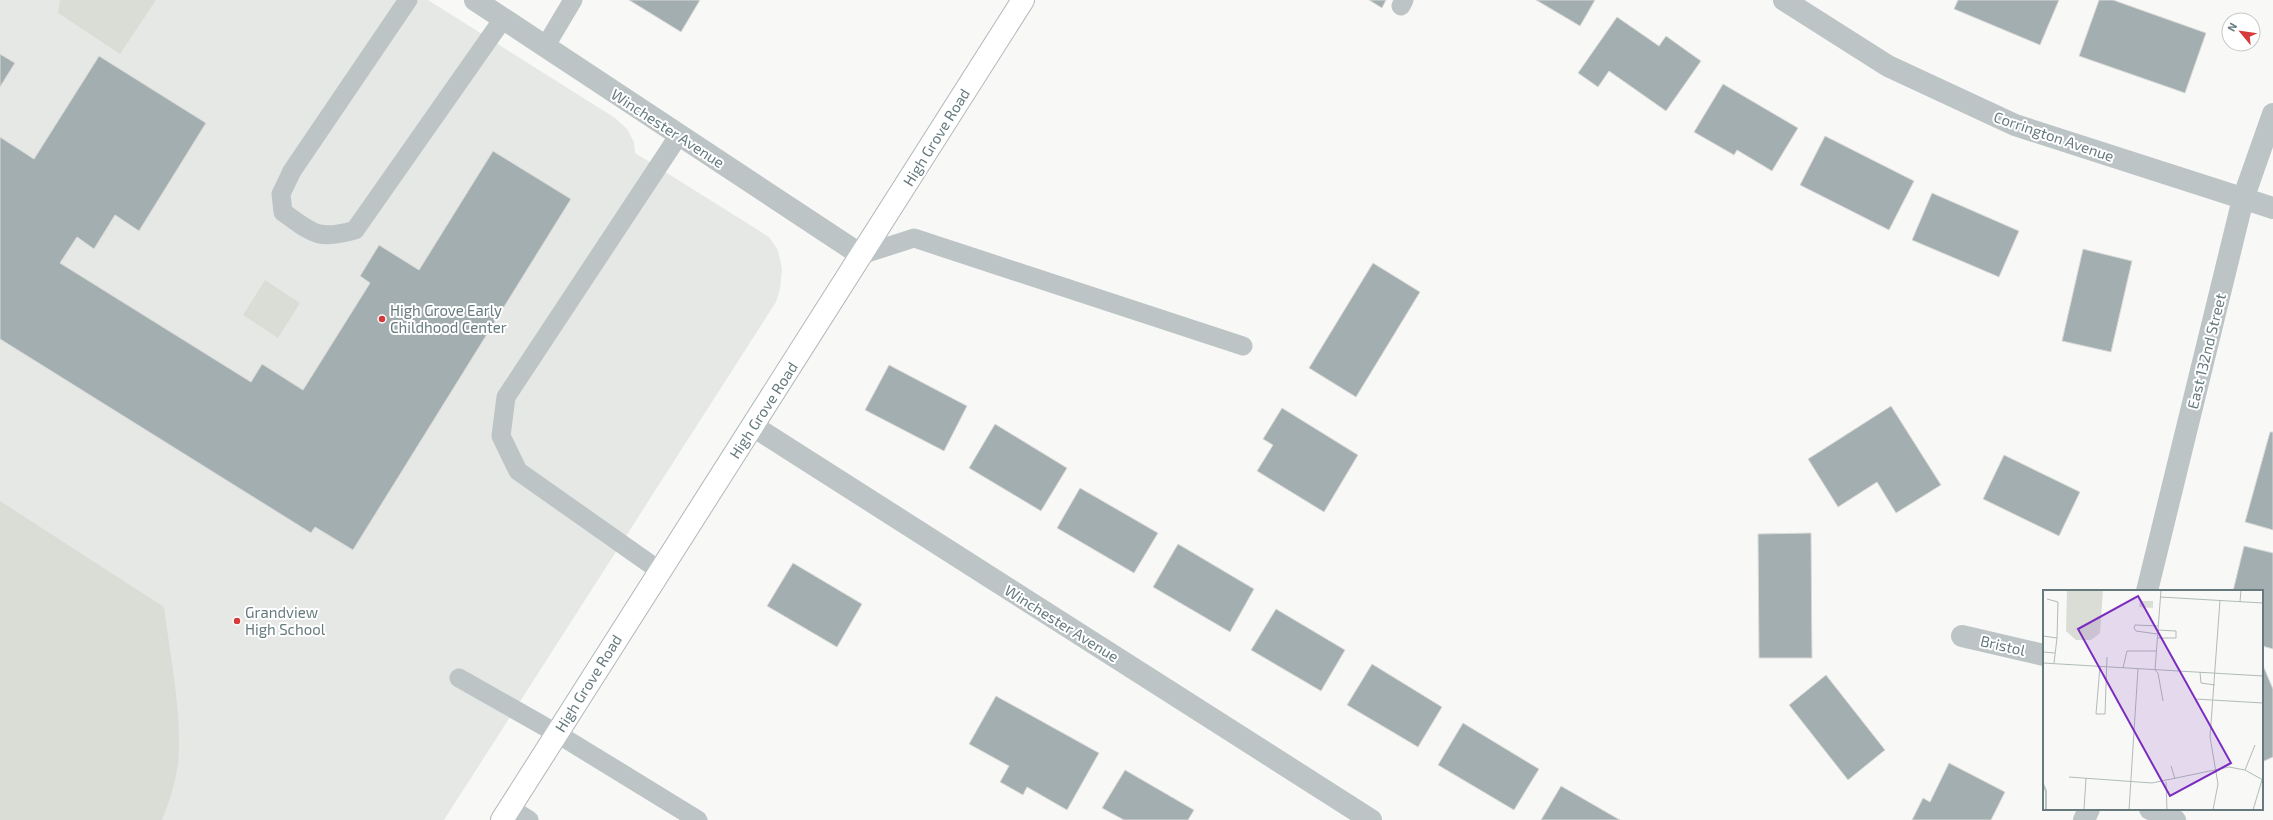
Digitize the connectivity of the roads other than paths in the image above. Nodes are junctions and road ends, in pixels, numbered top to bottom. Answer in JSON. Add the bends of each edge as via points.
{"nodes":[{"id":1,"x":408,"y":0,"type":"edge"},
{"id":2,"x":475,"y":0,"type":"edge"},
{"id":3,"x":573,"y":0,"type":"edge"},
{"id":4,"x":1023,"y":0,"type":"edge"},
{"id":5,"x":1784,"y":0,"type":"edge"},
{"id":6,"x":503,"y":19,"type":"junction"},
{"id":7,"x":545,"y":47,"type":"junction"},
{"id":8,"x":2273,"y":114,"type":"edge"},
{"id":9,"x":679,"y":135,"type":"junction"},
{"id":10,"x":2244,"y":199,"type":"junction"},
{"id":11,"x":2273,"y":208,"type":"edge"},
{"id":12,"x":861,"y":255,"type":"junction"},
{"id":13,"x":1242,"y":346,"type":"dead end"},
{"id":14,"x":752,"y":426,"type":"junction"},
{"id":15,"x":660,"y":571,"type":"junction"},
{"id":16,"x":2147,"y":590,"type":"edge"},
{"id":17,"x":1962,"y":636,"type":"dead end"},
{"id":18,"x":2043,"y":655,"type":"edge"},
{"id":19,"x":459,"y":678,"type":"dead end"},
{"id":20,"x":556,"y":733,"type":"junction"},
{"id":21,"x":2089,"y":810,"type":"edge"},
{"id":22,"x":2152,"y":810,"type":"edge"},
{"id":23,"x":506,"y":814,"type":"edge"},
{"id":24,"x":529,"y":820,"type":"edge"},
{"id":25,"x":698,"y":820,"type":"edge"},
{"id":26,"x":1371,"y":820,"type":"edge"},
{"id":27,"x":2084,"y":820,"type":"edge"},
{"id":28,"x":2174,"y":820,"type":"edge"}],
"edges":[{"from":1,"to":6,"type":"lane","via":[[292,171],[281,194],[283,212],[312,233],[334,237],[355,230]]},
{"from":2,"to":6,"type":"street","name":"Winchester Avenue"},
{"from":3,"to":7,"type":"lane"},
{"from":4,"to":12,"type":"main road","name":"High Grove Road"},
{"from":5,"to":10,"type":"street","name":"Corrington Avenue","via":[[1888,66],[2015,125]]},
{"from":6,"to":7,"type":"street","name":"Winchester Avenue"},
{"from":7,"to":9,"type":"street","name":"Winchester Avenue"},
{"from":8,"to":10,"type":"street","name":"East 132nd Street"},
{"from":9,"to":12,"type":"street","name":"Winchester Avenue"},
{"from":9,"to":15,"type":"lane","via":[[506,397],[501,436],[518,471]]},
{"from":10,"to":11,"type":"street","name":"Corrington Avenue"},
{"from":10,"to":16,"type":"street","name":"East 132nd Street"},
{"from":12,"to":13,"type":"lane","via":[[914,238]]},
{"from":12,"to":14,"type":"main road","name":"High Grove Road"},
{"from":14,"to":15,"type":"main road","name":"High Grove Road"},
{"from":14,"to":26,"type":"street","name":"Winchester Avenue"},
{"from":15,"to":20,"type":"main road","name":"High Grove Road"},
{"from":17,"to":18,"type":"street","name":"Bristol"},
{"from":19,"to":20,"type":"lane"},
{"from":20,"to":23,"type":"main road","name":"High Grove Road"},
{"from":20,"to":25,"type":"lane"},
{"from":21,"to":27,"type":"street"},
{"from":22,"to":28,"type":"street"},
{"from":23,"to":24,"type":"lane"}]}
